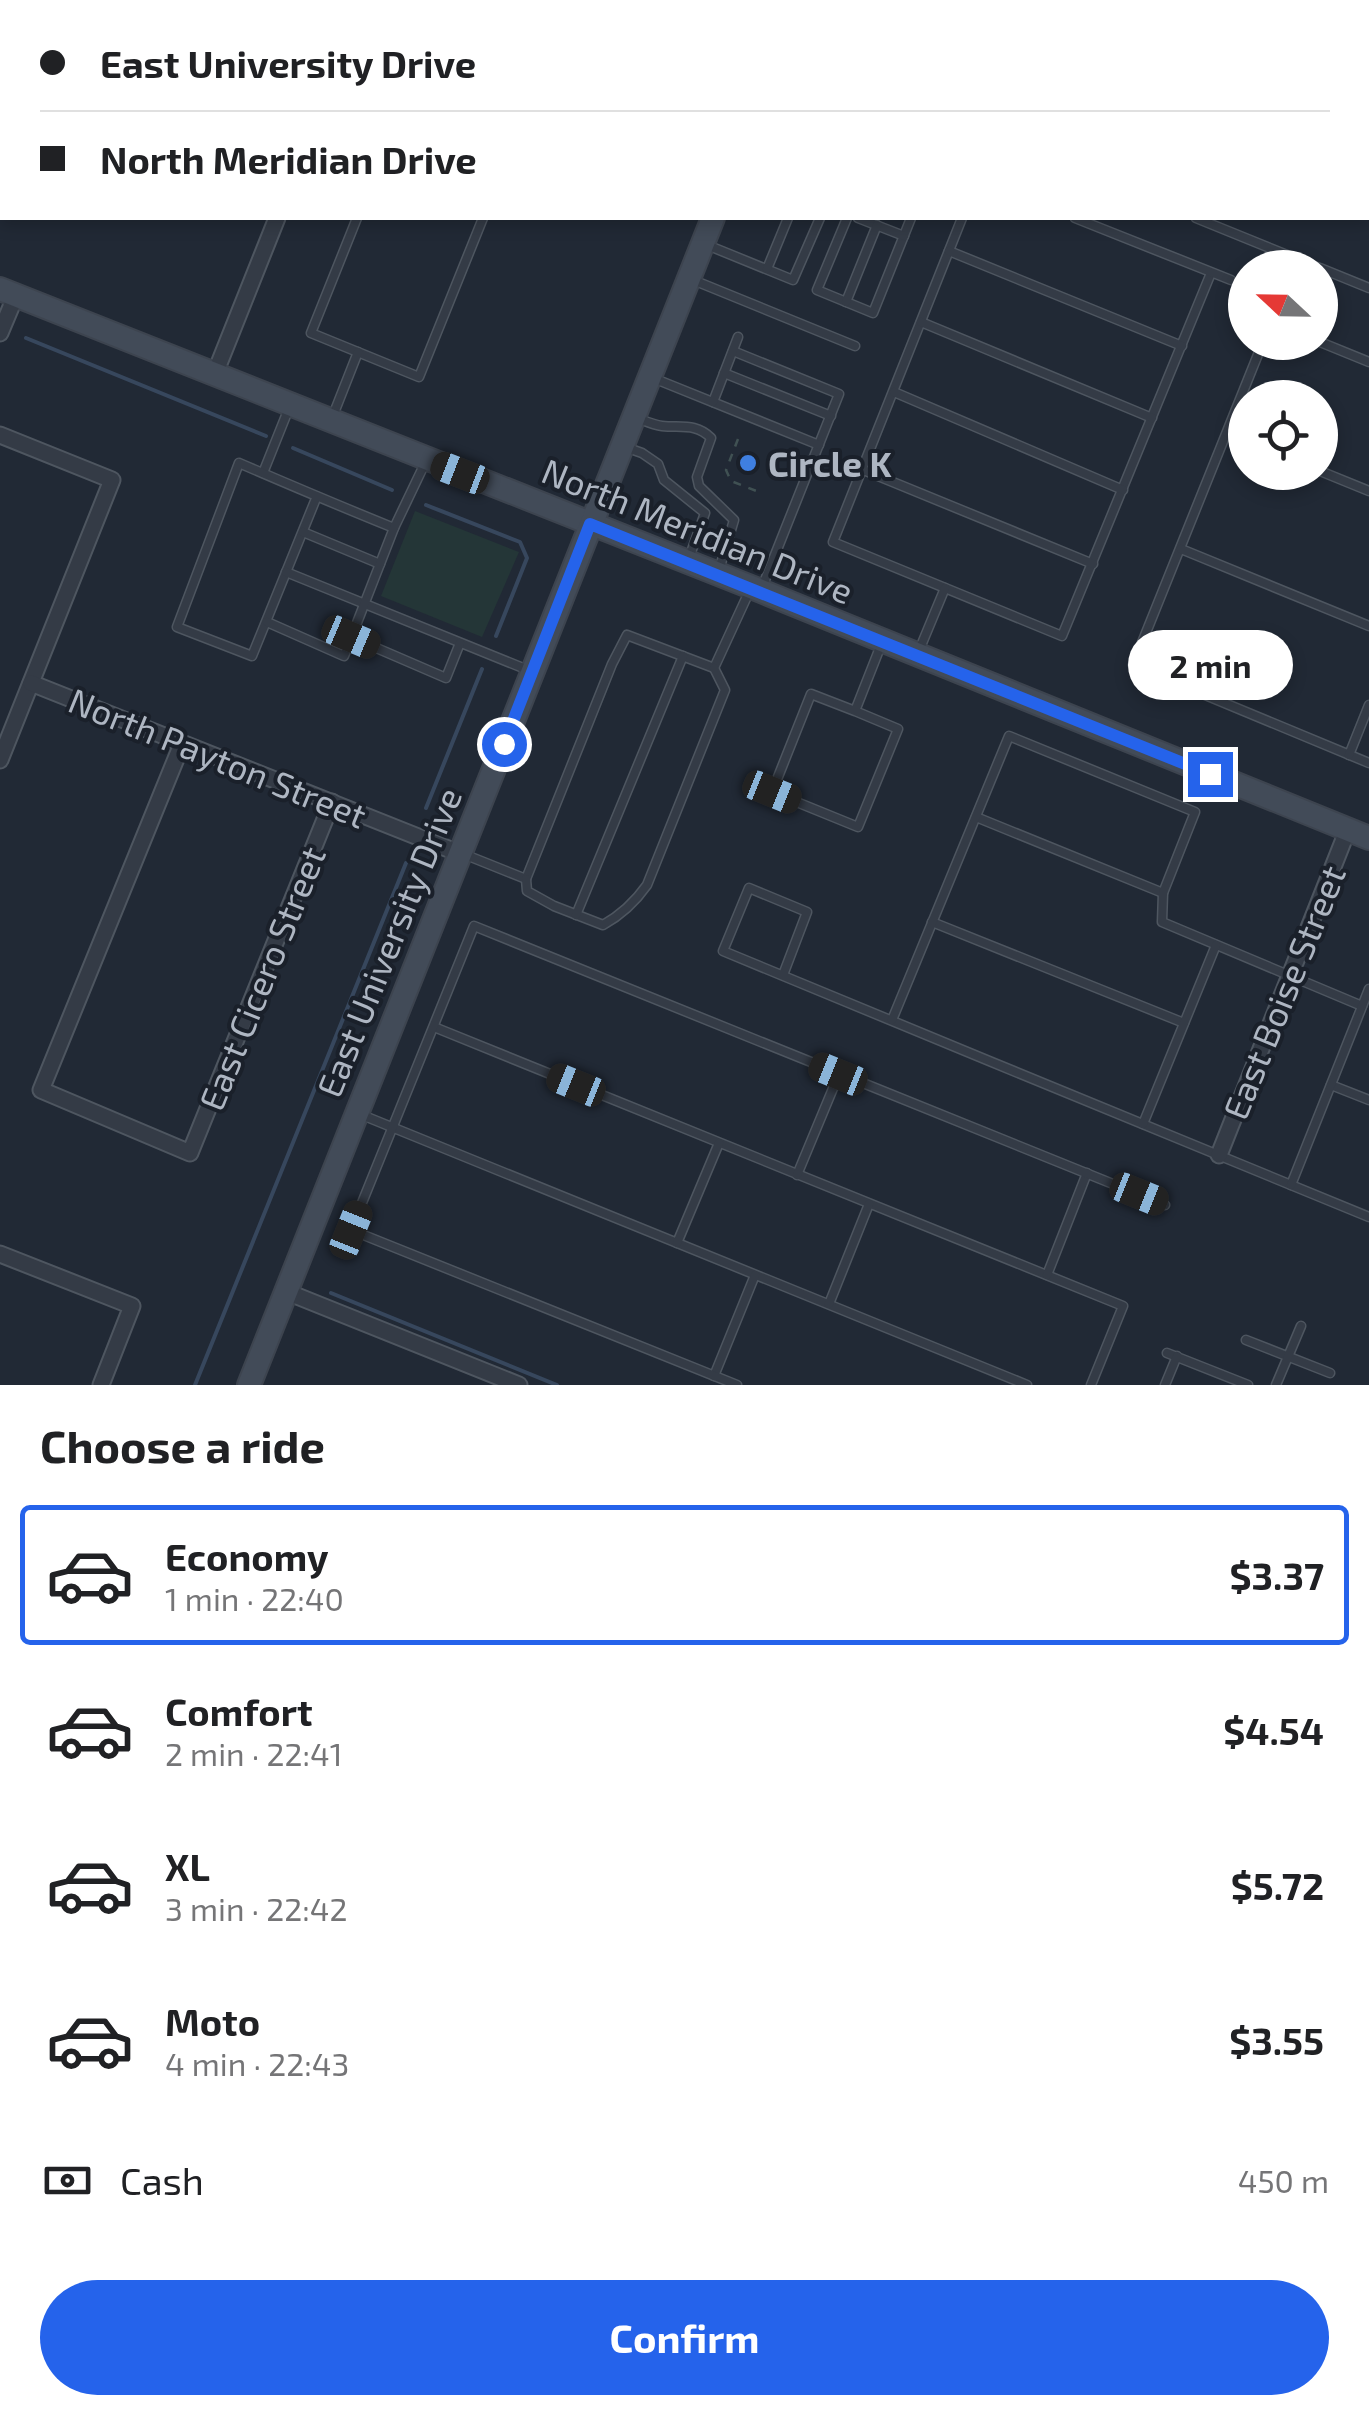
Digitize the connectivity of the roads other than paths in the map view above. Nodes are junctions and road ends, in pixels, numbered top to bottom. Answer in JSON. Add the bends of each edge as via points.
{"nodes":[{"id":1,"x":276,"y":220,"type":"edge"},
{"id":2,"x":357,"y":220,"type":"edge"},
{"id":3,"x":482,"y":220,"type":"edge"},
{"id":4,"x":712,"y":220,"type":"edge"},
{"id":5,"x":787,"y":220,"type":"edge"},
{"id":6,"x":819,"y":220,"type":"edge"},
{"id":7,"x":845,"y":220,"type":"edge"},
{"id":8,"x":863,"y":220,"type":"edge"},
{"id":9,"x":910,"y":220,"type":"edge"},
{"id":10,"x":961,"y":220,"type":"edge"},
{"id":11,"x":1080,"y":220,"type":"edge"},
{"id":12,"x":1201,"y":220,"type":"edge"},
{"id":13,"x":877,"y":225,"type":"junction"},
{"id":14,"x":904,"y":236,"type":"junction"},
{"id":15,"x":703,"y":243,"type":"junction"},
{"id":16,"x":1275,"y":250,"type":"edge"},
{"id":17,"x":949,"y":251,"type":"junction"},
{"id":18,"x":766,"y":269,"type":"junction"},
{"id":19,"x":1211,"y":273,"type":"junction"},
{"id":20,"x":1338,"y":275,"type":"edge"},
{"id":21,"x":688,"y":278,"type":"junction"},
{"id":22,"x":1228,"y":279,"type":"edge"},
{"id":23,"x":1369,"y":288,"type":"edge"},
{"id":24,"x":8,"y":292,"type":"edge"},
{"id":25,"x":846,"y":302,"type":"junction"},
{"id":26,"x":921,"y":322,"type":"junction"},
{"id":27,"x":0,"y":333,"type":"edge"},
{"id":28,"x":738,"y":337,"type":"dead end"},
{"id":29,"x":855,"y":346,"type":"dead end"},
{"id":30,"x":1182,"y":346,"type":"junction"},
{"id":31,"x":1338,"y":349,"type":"edge"},
{"id":32,"x":733,"y":351,"type":"junction"},
{"id":33,"x":358,"y":352,"type":"junction"},
{"id":34,"x":1256,"y":360,"type":"edge"},
{"id":35,"x":1369,"y":362,"type":"edge"},
{"id":36,"x":724,"y":374,"type":"junction"},
{"id":37,"x":214,"y":376,"type":"junction"},
{"id":38,"x":649,"y":377,"type":"junction"},
{"id":39,"x":894,"y":392,"type":"junction"},
{"id":40,"x":712,"y":402,"type":"junction"},
{"id":41,"x":290,"y":406,"type":"junction"},
{"id":42,"x":633,"y":416,"type":"junction"},
{"id":43,"x":831,"y":416,"type":"junction"},
{"id":44,"x":1152,"y":418,"type":"junction"},
{"id":45,"x":330,"y":422,"type":"junction"},
{"id":46,"x":1227,"y":433,"type":"joint"},
{"id":47,"x":0,"y":434,"type":"edge"},
{"id":48,"x":819,"y":445,"type":"junction"},
{"id":49,"x":621,"y":446,"type":"junction"},
{"id":50,"x":427,"y":460,"type":"junction"},
{"id":51,"x":860,"y":469,"type":"junction"},
{"id":52,"x":262,"y":473,"type":"junction"},
{"id":53,"x":1338,"y":478,"type":"edge"},
{"id":54,"x":1123,"y":490,"type":"junction"},
{"id":55,"x":1369,"y":491,"type":"edge"},
{"id":56,"x":317,"y":496,"type":"junction"},
{"id":57,"x":590,"y":524,"type":"junction"},
{"id":58,"x":394,"y":528,"type":"junction"},
{"id":59,"x":302,"y":532,"type":"junction"},
{"id":60,"x":1182,"y":549,"type":"junction"},
{"id":61,"x":688,"y":563,"type":"junction"},
{"id":62,"x":380,"y":564,"type":"junction"},
{"id":63,"x":1093,"y":564,"type":"junction"},
{"id":64,"x":286,"y":572,"type":"junction"},
{"id":65,"x":718,"y":574,"type":"junction"},
{"id":66,"x":945,"y":588,"type":"junction"},
{"id":67,"x":756,"y":589,"type":"junction"},
{"id":68,"x":364,"y":605,"type":"junction"},
{"id":69,"x":267,"y":622,"type":"junction"},
{"id":70,"x":1369,"y":626,"type":"edge"},
{"id":71,"x":351,"y":637,"type":"junction"},
{"id":72,"x":883,"y":641,"type":"junction"},
{"id":73,"x":460,"y":643,"type":"junction"},
{"id":74,"x":918,"y":655,"type":"junction"},
{"id":75,"x":682,"y":656,"type":"junction"},
{"id":76,"x":714,"y":668,"type":"junction"},
{"id":77,"x":533,"y":672,"type":"junction"},
{"id":78,"x":30,"y":683,"type":"junction"},
{"id":79,"x":1369,"y":704,"type":"edge"},
{"id":80,"x":855,"y":712,"type":"junction"},
{"id":81,"x":182,"y":744,"type":"junction"},
{"id":82,"x":1349,"y":755,"type":"junction"},
{"id":83,"x":0,"y":760,"type":"edge"},
{"id":84,"x":1369,"y":763,"type":"edge"},
{"id":85,"x":332,"y":802,"type":"junction"},
{"id":86,"x":976,"y":817,"type":"junction"},
{"id":87,"x":1359,"y":834,"type":"edge"},
{"id":88,"x":461,"y":854,"type":"junction"},
{"id":89,"x":526,"y":879,"type":"junction"},
{"id":90,"x":1163,"y":892,"type":"junction"},
{"id":91,"x":576,"y":915,"type":"junction"},
{"id":92,"x":932,"y":922,"type":"junction"},
{"id":93,"x":1216,"y":945,"type":"junction"},
{"id":94,"x":783,"y":975,"type":"junction"},
{"id":95,"x":1290,"y":976,"type":"junction"},
{"id":96,"x":1369,"y":989,"type":"edge"},
{"id":97,"x":1362,"y":1006,"type":"junction"},
{"id":98,"x":892,"y":1020,"type":"junction"},
{"id":99,"x":1184,"y":1024,"type":"junction"},
{"id":100,"x":434,"y":1027,"type":"junction"},
{"id":101,"x":838,"y":1074,"type":"junction"},
{"id":102,"x":1331,"y":1084,"type":"junction"},
{"id":103,"x":1369,"y":1100,"type":"edge"},
{"id":104,"x":358,"y":1114,"type":"junction"},
{"id":105,"x":1143,"y":1124,"type":"junction"},
{"id":106,"x":392,"y":1128,"type":"junction"},
{"id":107,"x":718,"y":1142,"type":"junction"},
{"id":108,"x":1219,"y":1156,"type":"junction"},
{"id":109,"x":1087,"y":1173,"type":"junction"},
{"id":110,"x":797,"y":1175,"type":"junction"},
{"id":111,"x":1290,"y":1185,"type":"junction"},
{"id":112,"x":869,"y":1204,"type":"junction"},
{"id":113,"x":1165,"y":1205,"type":"dead end"},
{"id":114,"x":1369,"y":1217,"type":"edge"},
{"id":115,"x":677,"y":1243,"type":"junction"},
{"id":116,"x":0,"y":1254,"type":"edge"},
{"id":117,"x":755,"y":1274,"type":"junction"},
{"id":118,"x":1047,"y":1275,"type":"junction"},
{"id":119,"x":287,"y":1292,"type":"junction"},
{"id":120,"x":829,"y":1304,"type":"junction"},
{"id":121,"x":1301,"y":1326,"type":"dead end"},
{"id":122,"x":1246,"y":1340,"type":"dead end"},
{"id":123,"x":1288,"y":1357,"type":"junction"},
{"id":124,"x":473,"y":1367,"type":"junction"},
{"id":125,"x":1330,"y":1373,"type":"dead end"},
{"id":126,"x":714,"y":1376,"type":"junction"},
{"id":127,"x":101,"y":1385,"type":"edge"},
{"id":128,"x":249,"y":1385,"type":"edge"},
{"id":129,"x":466,"y":1385,"type":"edge"},
{"id":130,"x":518,"y":1385,"type":"edge"},
{"id":131,"x":736,"y":1385,"type":"edge"},
{"id":132,"x":1027,"y":1385,"type":"edge"},
{"id":133,"x":1091,"y":1385,"type":"edge"},
{"id":134,"x":1164,"y":1385,"type":"edge"},
{"id":135,"x":1248,"y":1385,"type":"edge"},
{"id":136,"x":1276,"y":1385,"type":"edge"}],
"edges":[{"from":1,"to":37,"type":"street"},
{"from":2,"to":33,"type":"lane","via":[[311,333]]},
{"from":3,"to":33,"type":"lane","via":[[419,377]]},
{"from":4,"to":15,"type":"street","name":"East University Drive"},
{"from":5,"to":18,"type":"lane"},
{"from":6,"to":18,"type":"lane","via":[[793,280]]},
{"from":7,"to":25,"type":"lane","via":[[817,290]]},
{"from":8,"to":13,"type":"lane"},
{"from":9,"to":14,"type":"lane"},
{"from":10,"to":17,"type":"lane"},
{"from":11,"to":19,"type":"lane"},
{"from":12,"to":16,"type":"lane"},
{"from":13,"to":14,"type":"lane"},
{"from":13,"to":25,"type":"lane"},
{"from":14,"to":25,"type":"lane","via":[[872,313]]},
{"from":15,"to":18,"type":"lane"},
{"from":15,"to":21,"type":"street","name":"East University Drive"},
{"from":17,"to":26,"type":"lane"},
{"from":17,"to":30,"type":"lane"},
{"from":19,"to":22,"type":"lane"},
{"from":19,"to":30,"type":"lane"},
{"from":20,"to":23,"type":"lane"},
{"from":21,"to":29,"type":"lane"},
{"from":21,"to":38,"type":"street","name":"East University Drive"},
{"from":24,"to":27,"type":"street"},
{"from":24,"to":37,"type":"street","name":"North Meridian Drive"},
{"from":26,"to":39,"type":"lane"},
{"from":26,"to":44,"type":"lane"},
{"from":28,"to":32,"type":"lane"},
{"from":30,"to":44,"type":"lane"},
{"from":31,"to":35,"type":"lane"},
{"from":32,"to":36,"type":"lane"},
{"from":32,"to":43,"type":"lane","via":[[840,394]]},
{"from":33,"to":45,"type":"lane"},
{"from":34,"to":46,"type":"lane"},
{"from":36,"to":40,"type":"lane"},
{"from":36,"to":43,"type":"lane"},
{"from":37,"to":41,"type":"street","name":"North Meridian Drive"},
{"from":38,"to":40,"type":"lane"},
{"from":38,"to":42,"type":"street","name":"East University Drive"},
{"from":39,"to":51,"type":"lane"},
{"from":39,"to":54,"type":"lane"},
{"from":40,"to":48,"type":"lane"},
{"from":41,"to":45,"type":"street","name":"North Meridian Drive"},
{"from":41,"to":52,"type":"lane"},
{"from":42,"to":49,"type":"street","name":"East University Drive"},
{"from":42,"to":65,"type":"lane","via":[[711,438],[699,486],[734,520]]},
{"from":43,"to":48,"type":"lane"},
{"from":44,"to":54,"type":"lane"},
{"from":45,"to":50,"type":"street","name":"North Meridian Drive"},
{"from":46,"to":60,"type":"lane"},
{"from":47,"to":78,"type":"street","via":[[112,480]]},
{"from":48,"to":67,"type":"lane"},
{"from":49,"to":57,"type":"street","name":"East University Drive"},
{"from":49,"to":61,"type":"lane","via":[[658,464],[664,480],[705,513]]},
{"from":50,"to":57,"type":"street","name":"North Meridian Drive"},
{"from":50,"to":58,"type":"lane"},
{"from":51,"to":63,"type":"lane"},
{"from":51,"to":66,"type":"lane","via":[[834,542]]},
{"from":52,"to":56,"type":"lane"},
{"from":52,"to":69,"type":"lane","via":[[239,463],[177,627],[252,656]]},
{"from":53,"to":55,"type":"lane"},
{"from":54,"to":63,"type":"lane"},
{"from":56,"to":58,"type":"lane"},
{"from":56,"to":59,"type":"lane"},
{"from":57,"to":61,"type":"street","name":"North Meridian Drive"},
{"from":57,"to":77,"type":"street","name":"East University Drive"},
{"from":58,"to":62,"type":"lane"},
{"from":59,"to":62,"type":"lane"},
{"from":59,"to":64,"type":"lane"},
{"from":60,"to":70,"type":"lane"},
{"from":60,"to":82,"type":"lane","via":[[1133,666]]},
{"from":61,"to":65,"type":"street","name":"North Meridian Drive"},
{"from":62,"to":68,"type":"lane"},
{"from":63,"to":66,"type":"lane","via":[[1062,636]]},
{"from":64,"to":68,"type":"lane"},
{"from":64,"to":69,"type":"lane"},
{"from":65,"to":67,"type":"street","name":"North Meridian Drive"},
{"from":66,"to":74,"type":"lane"},
{"from":67,"to":72,"type":"street","name":"North Meridian Drive"},
{"from":67,"to":76,"type":"lane"},
{"from":68,"to":71,"type":"lane"},
{"from":68,"to":73,"type":"lane"},
{"from":69,"to":71,"type":"lane","via":[[344,656]]},
{"from":71,"to":73,"type":"lane","via":[[446,678]]},
{"from":72,"to":74,"type":"street","name":"North Meridian Drive"},
{"from":72,"to":80,"type":"lane"},
{"from":73,"to":77,"type":"lane"},
{"from":74,"to":87,"type":"street","name":"North Meridian Drive"},
{"from":75,"to":76,"type":"lane"},
{"from":75,"to":89,"type":"lane","via":[[627,635]]},
{"from":75,"to":91,"type":"lane"},
{"from":76,"to":91,"type":"lane","via":[[725,690],[647,885],[602,925]]},
{"from":77,"to":88,"type":"street","name":"East University Drive"},
{"from":78,"to":81,"type":"street","name":"North Payton Street"},
{"from":78,"to":83,"type":"street"},
{"from":79,"to":82,"type":"lane"},
{"from":80,"to":80,"type":"lane","via":[[811,694],[772,792],[858,827],[898,728]]},
{"from":81,"to":85,"type":"street","name":"North Payton Street"},
{"from":81,"to":85,"type":"street","name":"East Cicero Street","via":[[41,1090],[190,1153]]},
{"from":82,"to":84,"type":"lane"},
{"from":85,"to":88,"type":"street","name":"North Payton Street"},
{"from":86,"to":90,"type":"lane"},
{"from":86,"to":90,"type":"lane","via":[[1009,736],[1195,812]]},
{"from":86,"to":92,"type":"lane"},
{"from":87,"to":95,"type":"street","name":"East Boise Street"},
{"from":88,"to":89,"type":"lane"},
{"from":88,"to":104,"type":"street","name":"East University Drive"},
{"from":89,"to":91,"type":"lane","via":[[527,891]]},
{"from":90,"to":93,"type":"lane","via":[[1162,922]]},
{"from":92,"to":98,"type":"lane"},
{"from":92,"to":99,"type":"lane"},
{"from":93,"to":95,"type":"lane"},
{"from":93,"to":99,"type":"lane"},
{"from":94,"to":94,"type":"lane","via":[[807,912],[749,888],[723,950]]},
{"from":94,"to":98,"type":"lane"},
{"from":95,"to":97,"type":"lane"},
{"from":95,"to":108,"type":"street","name":"East Boise Street"},
{"from":96,"to":97,"type":"lane"},
{"from":97,"to":102,"type":"lane"},
{"from":98,"to":105,"type":"lane"},
{"from":99,"to":105,"type":"lane"},
{"from":100,"to":101,"type":"lane","via":[[474,926]]},
{"from":100,"to":106,"type":"lane"},
{"from":100,"to":107,"type":"lane"},
{"from":101,"to":109,"type":"lane"},
{"from":101,"to":110,"type":"lane"},
{"from":102,"to":103,"type":"lane"},
{"from":102,"to":111,"type":"lane"},
{"from":104,"to":106,"type":"lane"},
{"from":104,"to":119,"type":"street","name":"East University Drive"},
{"from":105,"to":108,"type":"lane"},
{"from":106,"to":115,"type":"lane"},
{"from":106,"to":126,"type":"lane","via":[[351,1230]]},
{"from":107,"to":110,"type":"lane"},
{"from":107,"to":115,"type":"lane"},
{"from":108,"to":111,"type":"lane"},
{"from":109,"to":113,"type":"lane"},
{"from":109,"to":118,"type":"lane"},
{"from":110,"to":112,"type":"lane"},
{"from":111,"to":114,"type":"lane"},
{"from":112,"to":118,"type":"lane"},
{"from":112,"to":120,"type":"lane"},
{"from":115,"to":117,"type":"lane"},
{"from":116,"to":127,"type":"street","via":[[132,1306]]},
{"from":117,"to":120,"type":"lane"},
{"from":117,"to":126,"type":"lane"},
{"from":118,"to":133,"type":"lane","via":[[1123,1306]]},
{"from":119,"to":124,"type":"street"},
{"from":119,"to":128,"type":"street","name":"East University Drive"},
{"from":120,"to":132,"type":"lane"},
{"from":121,"to":123,"type":"lane"},
{"from":122,"to":123,"type":"lane"},
{"from":123,"to":125,"type":"lane"},
{"from":123,"to":136,"type":"lane"},
{"from":124,"to":129,"type":"street"},
{"from":124,"to":130,"type":"street"},
{"from":126,"to":131,"type":"lane"},
{"from":134,"to":135,"type":"lane","via":[[1172,1354]]}]}
